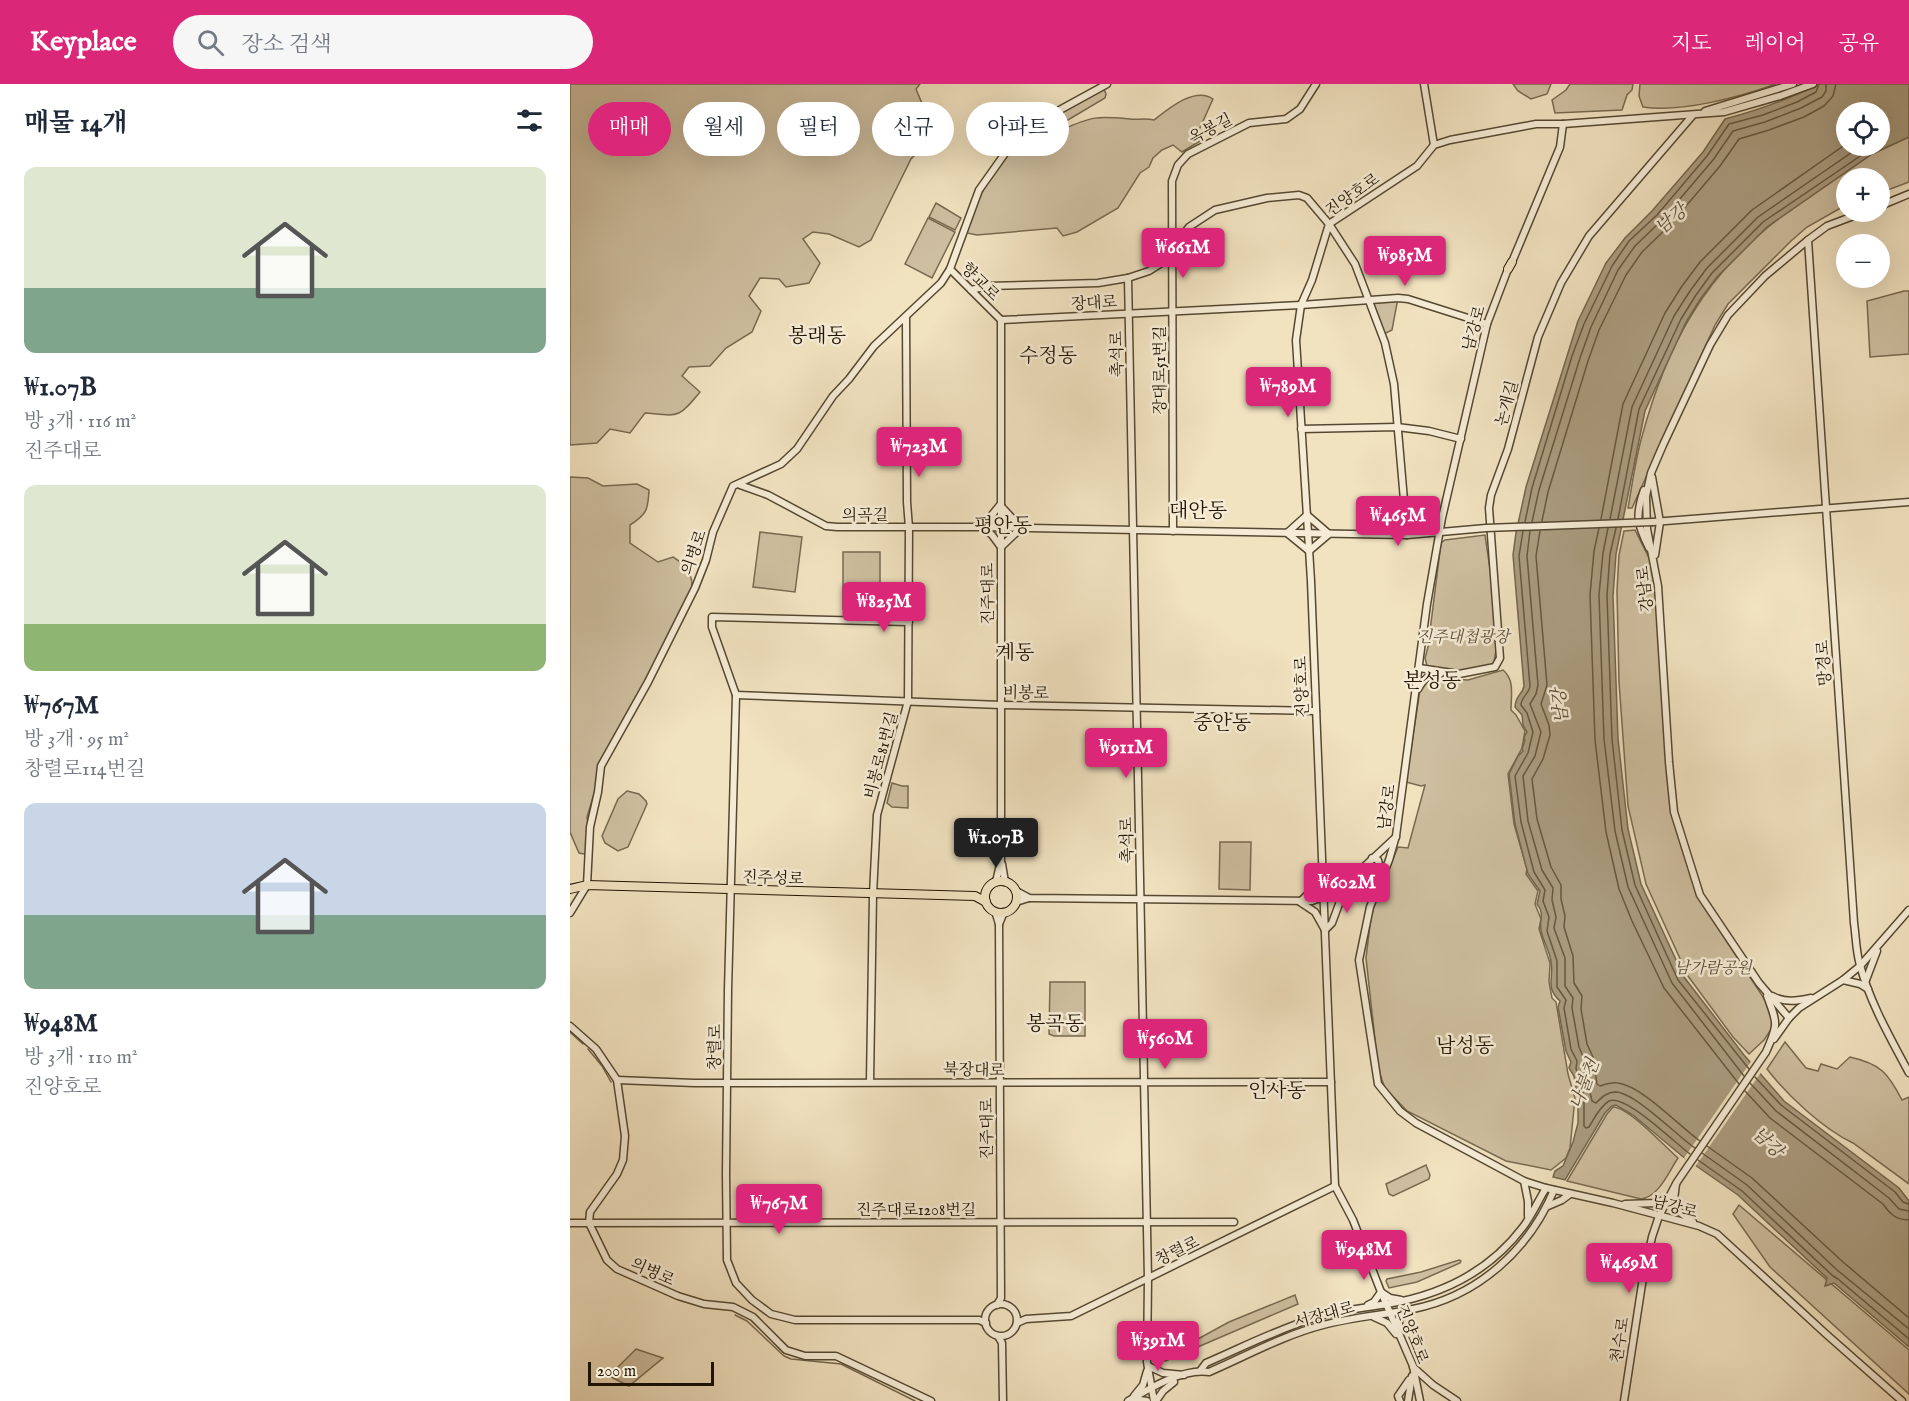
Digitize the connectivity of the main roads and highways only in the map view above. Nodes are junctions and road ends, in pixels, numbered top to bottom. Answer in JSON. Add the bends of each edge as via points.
{"nodes":[{"id":1,"x":570,"y":890,"type":"edge"},
{"id":2,"x":986,"y":892,"type":"junction"},
{"id":3,"x":975,"y":896,"type":"junction"},
{"id":4,"x":986,"y":902,"type":"junction"}],
"edges":[{"from":1,"to":3,"type":"main road","name":"진주성로","via":[[587,885]]},
{"from":2,"to":3,"type":"main road"},
{"from":2,"to":4,"type":"main road"},
{"from":2,"to":4,"type":"main road","via":[[996,882],[1010,884],[1016,891],[1016,902],[1004,912],[995,911]]},
{"from":3,"to":4,"type":"main road"}]}
